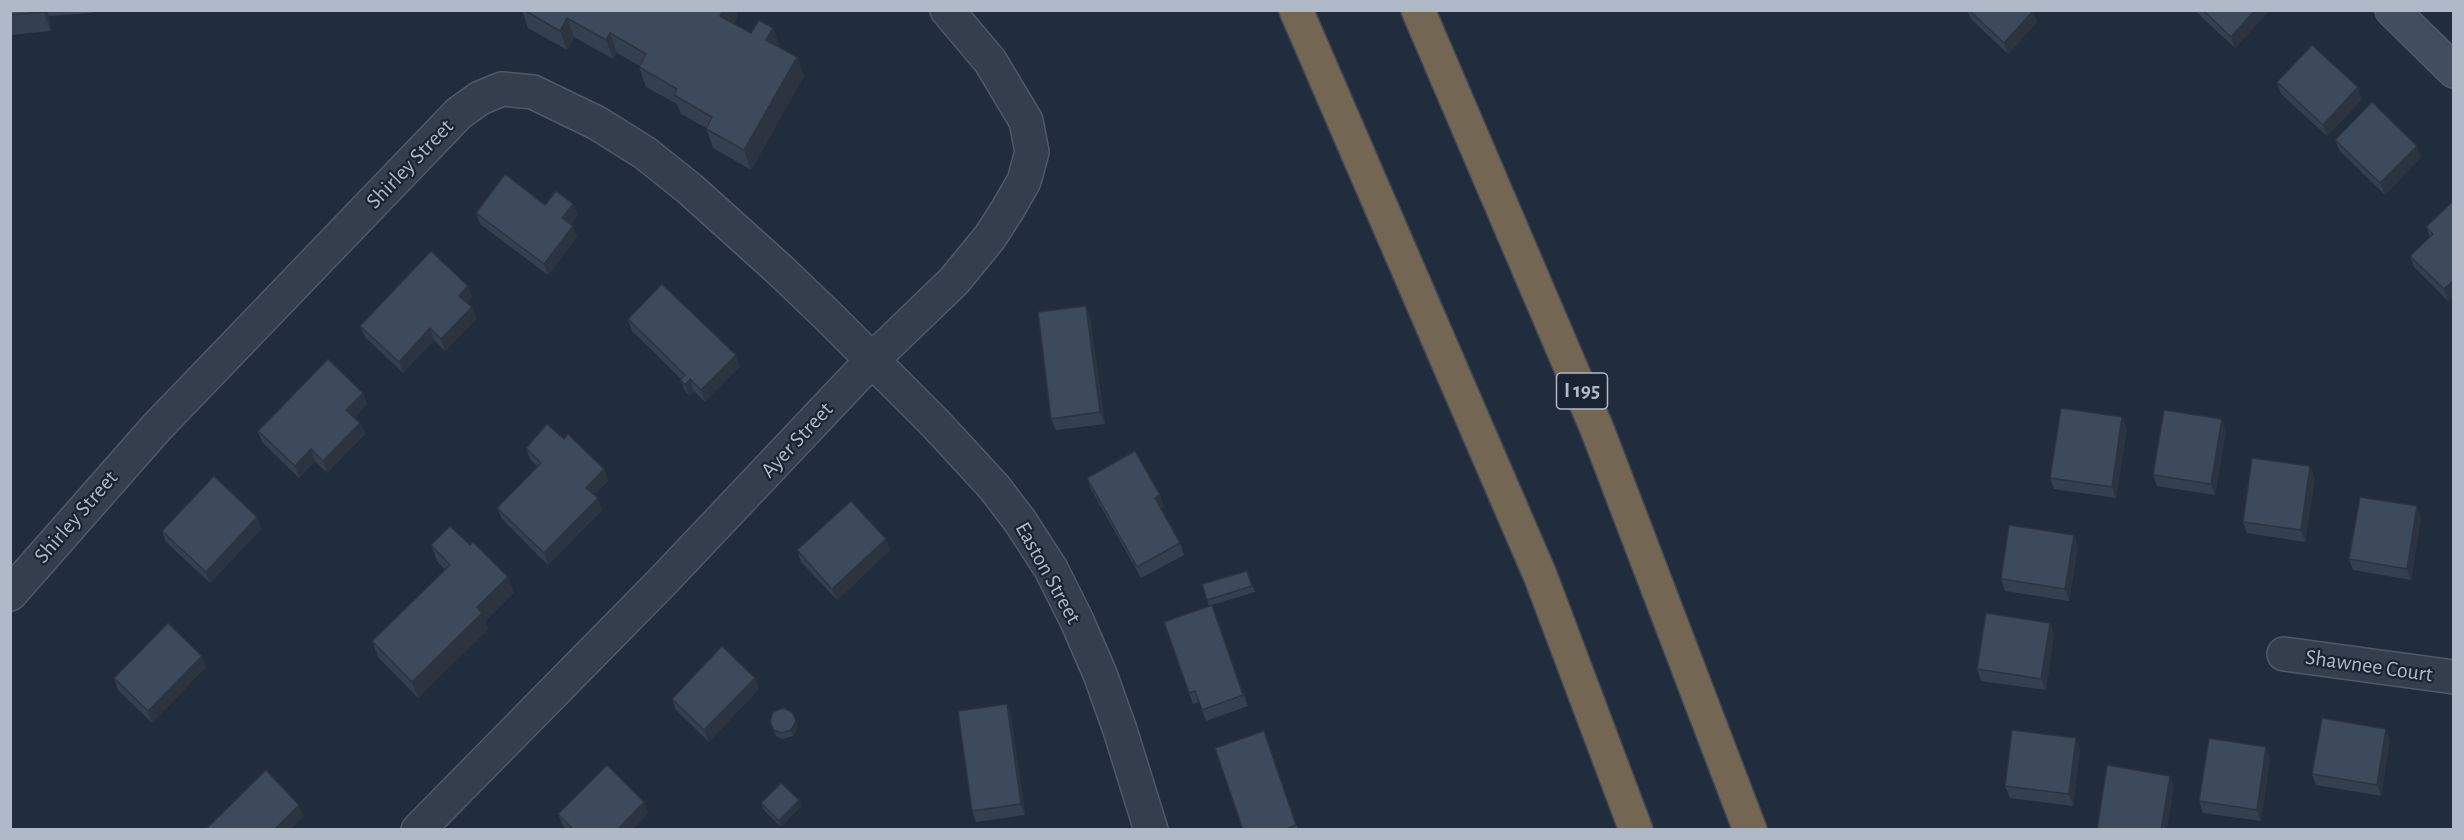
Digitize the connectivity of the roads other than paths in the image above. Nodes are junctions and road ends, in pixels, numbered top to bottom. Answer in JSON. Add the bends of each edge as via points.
{"nodes":[{"id":1,"x":947,"y":10,"type":"edge"},
{"id":2,"x":1296,"y":10,"type":"edge"},
{"id":3,"x":1418,"y":10,"type":"edge"},
{"id":4,"x":2392,"y":10,"type":"edge"},
{"id":5,"x":2454,"y":72,"type":"edge"},
{"id":6,"x":872,"y":360,"type":"junction"},
{"id":7,"x":10,"y":594,"type":"edge"},
{"id":8,"x":2284,"y":654,"type":"dead end"},
{"id":9,"x":2454,"y":677,"type":"edge"},
{"id":10,"x":1731,"y":778,"type":"junction"},
{"id":11,"x":418,"y":830,"type":"edge"},
{"id":12,"x":1151,"y":830,"type":"edge"},
{"id":13,"x":1636,"y":830,"type":"edge"},
{"id":14,"x":1750,"y":830,"type":"edge"},
{"id":15,"x":1759,"y":830,"type":"edge"}],
"edges":[{"from":1,"to":6,"type":"street","name":"Ayer Street","via":[[1009,90],[1026,121],[1032,152],[1024,181],[990,237],[954,281]]},
{"from":2,"to":13,"type":"highway","via":[[1540,575]]},
{"from":3,"to":10,"type":"highway","number":"I 195","via":[[1597,429]]},
{"from":4,"to":5,"type":"main road"},
{"from":6,"to":7,"type":"street","name":"Shirley Street","via":[[780,270],[645,153],[566,106],[533,92],[502,89],[459,113],[157,427]]},
{"from":6,"to":11,"type":"street","name":"Ayer Street","via":[[663,582]]},
{"from":6,"to":12,"type":"street","name":"Easton Street","via":[[994,487],[1051,569],[1100,674]]},
{"from":8,"to":9,"type":"street","name":"Shawnee Court"},
{"from":10,"to":14,"type":"highway","number":"I 195"},
{"from":10,"to":15,"type":"highway"}]}
